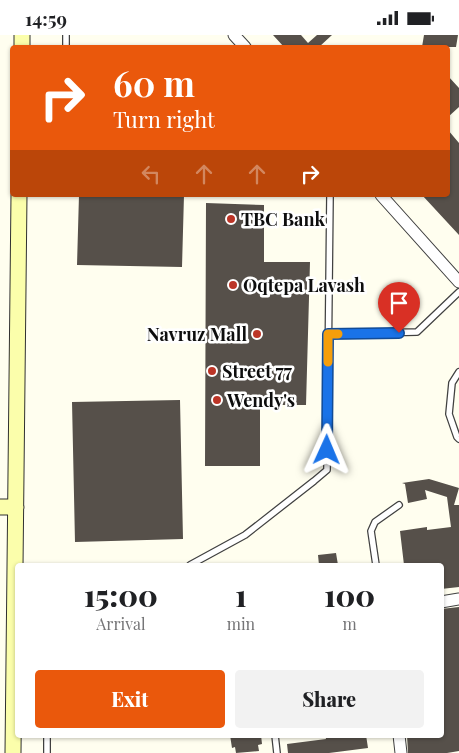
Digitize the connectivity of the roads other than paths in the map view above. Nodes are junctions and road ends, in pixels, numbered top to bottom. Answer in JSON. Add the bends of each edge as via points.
{"nodes":[{"id":1,"x":234,"y":35,"type":"edge"},
{"id":2,"x":243,"y":45,"type":"edge"},
{"id":3,"x":20,"y":197,"type":"edge"},
{"id":4,"x":330,"y":197,"type":"edge"},
{"id":5,"x":383,"y":197,"type":"edge"},
{"id":6,"x":459,"y":282,"type":"edge"},
{"id":7,"x":459,"y":292,"type":"edge"},
{"id":8,"x":328,"y":334,"type":"junction"},
{"id":9,"x":459,"y":372,"type":"edge"},
{"id":10,"x":459,"y":439,"type":"edge"},
{"id":11,"x":399,"y":505,"type":"dead end"},
{"id":12,"x":0,"y":507,"type":"edge"},
{"id":13,"x":16,"y":507,"type":"junction"},
{"id":14,"x":16,"y":563,"type":"edge"},
{"id":15,"x":194,"y":563,"type":"edge"},
{"id":16,"x":376,"y":563,"type":"edge"},
{"id":17,"x":459,"y":599,"type":"edge"},
{"id":18,"x":444,"y":601,"type":"edge"},
{"id":19,"x":15,"y":676,"type":"edge"},
{"id":20,"x":47,"y":738,"type":"edge"},
{"id":21,"x":275,"y":738,"type":"edge"},
{"id":22,"x":398,"y":738,"type":"edge"},
{"id":23,"x":13,"y":753,"type":"edge"},
{"id":24,"x":47,"y":753,"type":"edge"},
{"id":25,"x":277,"y":753,"type":"edge"},
{"id":26,"x":401,"y":753,"type":"edge"}],
"edges":[{"from":1,"to":2,"type":"street"},
{"from":3,"to":13,"type":"main road"},
{"from":4,"to":8,"type":"lane"},
{"from":5,"to":6,"type":"street"},
{"from":7,"to":8,"type":"lane","via":[[417,332]]},
{"from":8,"to":15,"type":"lane","via":[[327,470],[245,535]]},
{"from":9,"to":10,"type":"lane","via":[[452,383],[449,414]]},
{"from":11,"to":16,"type":"lane","via":[[375,521],[370,531]]},
{"from":12,"to":13,"type":"main road"},
{"from":13,"to":14,"type":"main road"},
{"from":17,"to":18,"type":"street"},
{"from":19,"to":23,"type":"main road"},
{"from":20,"to":24,"type":"lane"},
{"from":21,"to":25,"type":"lane"},
{"from":22,"to":26,"type":"street"}]}
